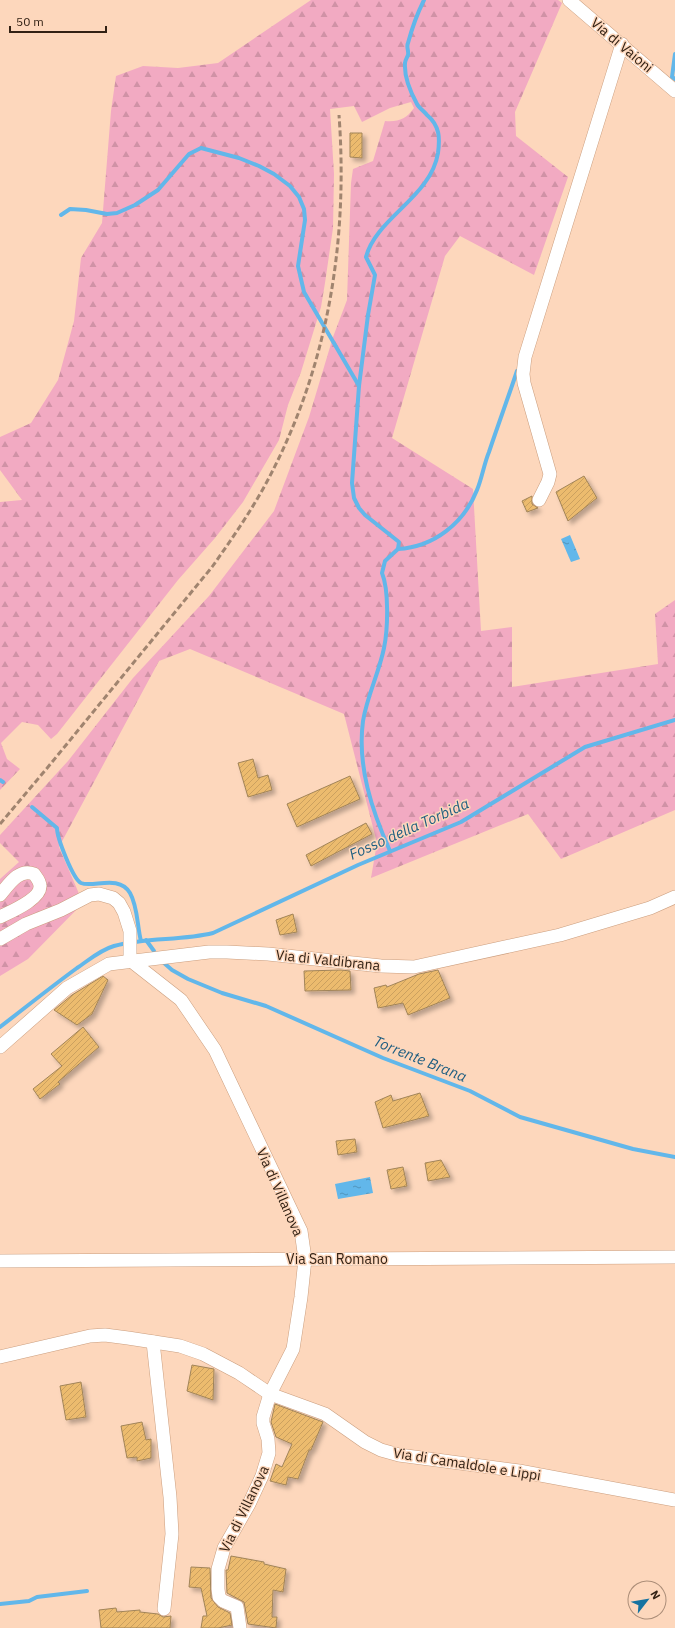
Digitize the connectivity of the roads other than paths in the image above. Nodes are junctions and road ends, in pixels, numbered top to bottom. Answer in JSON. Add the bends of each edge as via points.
{"nodes":[{"id":1,"x":569,"y":0,"type":"edge"},
{"id":2,"x":622,"y":44,"type":"junction"},
{"id":3,"x":675,"y":91,"type":"edge"},
{"id":4,"x":539,"y":500,"type":"dead end"},
{"id":5,"x":0,"y":895,"type":"edge"},
{"id":6,"x":675,"y":897,"type":"edge"},
{"id":7,"x":0,"y":917,"type":"edge"},
{"id":8,"x":0,"y":939,"type":"edge"},
{"id":9,"x":130,"y":960,"type":"junction"},
{"id":10,"x":0,"y":1047,"type":"edge"},
{"id":11,"x":675,"y":1257,"type":"edge"},
{"id":12,"x":305,"y":1259,"type":"junction"},
{"id":13,"x":0,"y":1261,"type":"edge"},
{"id":14,"x":153,"y":1342,"type":"junction"},
{"id":15,"x":0,"y":1357,"type":"edge"},
{"id":16,"x":270,"y":1394,"type":"junction"},
{"id":17,"x":675,"y":1500,"type":"edge"},
{"id":18,"x":164,"y":1609,"type":"dead end"},
{"id":19,"x":240,"y":1628,"type":"edge"}],
"edges":[{"from":1,"to":2,"type":"street","name":"Via di Vaioni"},
{"from":2,"to":3,"type":"street","name":"Via di Vaioni"},
{"from":2,"to":4,"type":"street","via":[[525,357],[524,387],[550,474]]},
{"from":5,"to":7,"type":"street","via":[[14,879],[27,872],[34,874],[40,884],[40,891],[33,898]]},
{"from":6,"to":9,"type":"street","name":"Via di Valdibrana","via":[[636,913],[560,935],[414,967],[227,952]]},
{"from":8,"to":9,"type":"street","via":[[26,924],[90,895],[98,894],[113,898],[124,912],[130,931]]},
{"from":9,"to":10,"type":"street","name":"Via di Valdibrana","via":[[109,964],[67,988]]},
{"from":9,"to":12,"type":"street","name":"Via di Villanova","via":[[181,1000],[215,1050],[301,1232]]},
{"from":11,"to":12,"type":"street","name":"Via San Romano"},
{"from":12,"to":13,"type":"street","name":"Via San Romano"},
{"from":12,"to":16,"type":"street","name":"Via di Villanova","via":[[302,1297],[293,1349]]},
{"from":14,"to":15,"type":"street","name":"Via di Camaldole e Lippi","via":[[105,1335],[90,1336]]},
{"from":14,"to":16,"type":"street","name":"Via di Camaldole e Lippi","via":[[180,1346],[203,1354],[239,1372]]},
{"from":14,"to":18,"type":"street","via":[[172,1534]]},
{"from":16,"to":17,"type":"street","name":"Via di Camaldole e Lippi","via":[[325,1414],[365,1442],[399,1455],[519,1471]]},
{"from":16,"to":19,"type":"street","name":"Via di Villanova","via":[[263,1423],[270,1445],[267,1462],[250,1504],[224,1548],[218,1569],[220,1597],[237,1607]]}]}
